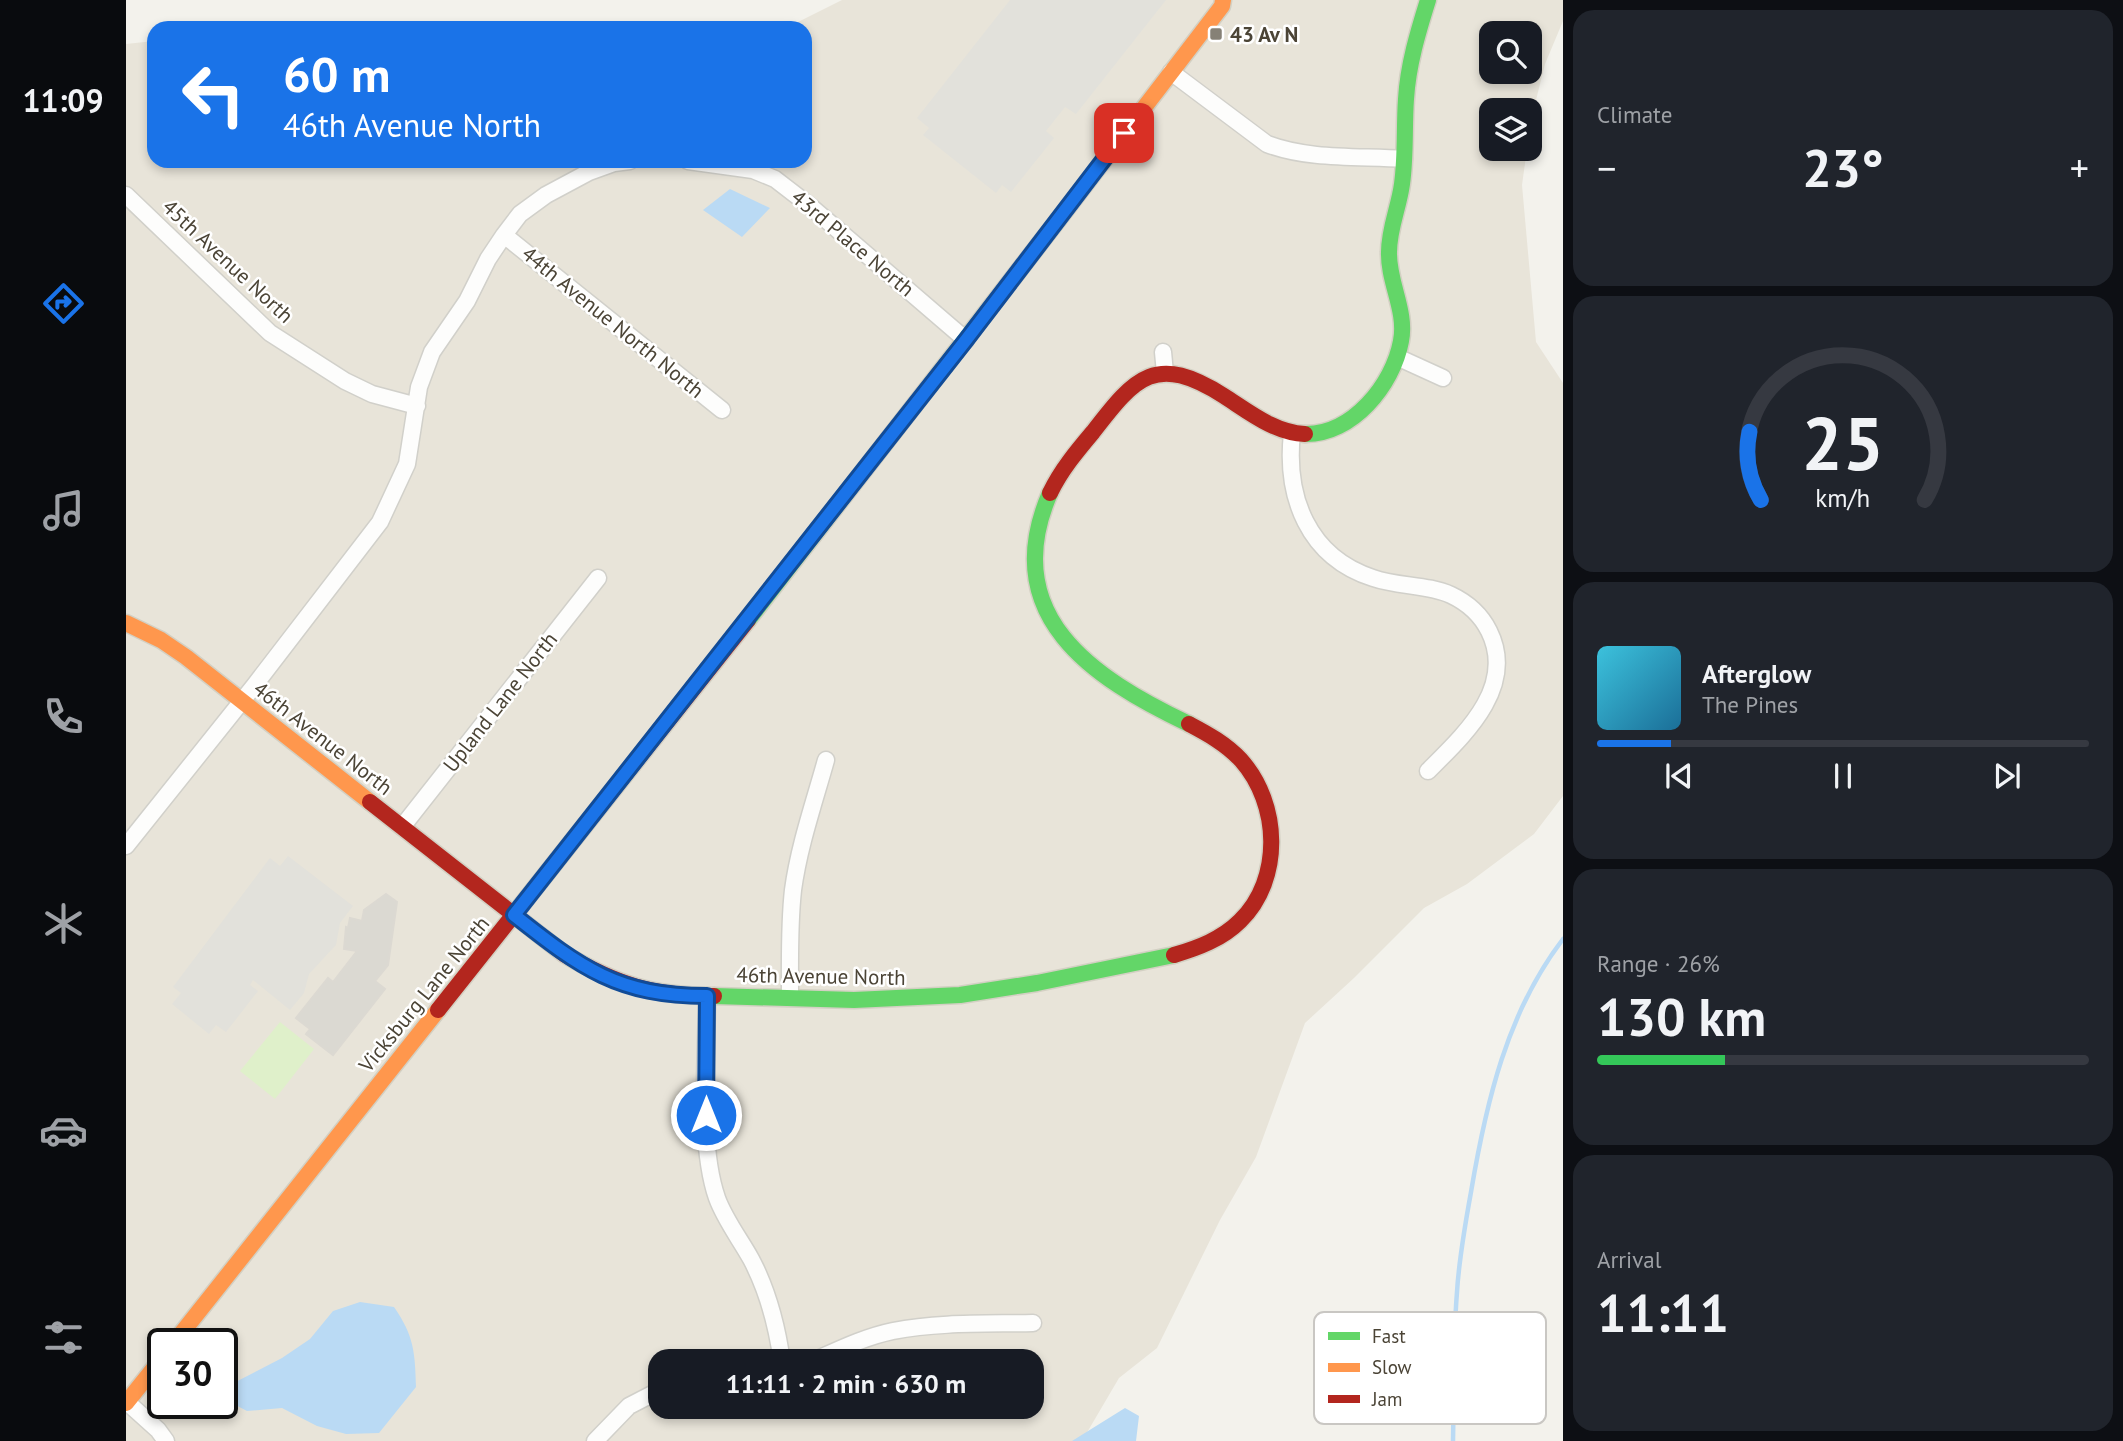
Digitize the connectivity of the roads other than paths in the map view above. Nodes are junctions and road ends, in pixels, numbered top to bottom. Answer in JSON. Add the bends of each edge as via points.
{"nodes":[{"id":1,"x":1428,"y":0,"type":"edge"},
{"id":2,"x":1226,"y":2,"type":"edge"},
{"id":3,"x":1171,"y":72,"type":"junction"},
{"id":4,"x":1404,"y":159,"type":"junction"},
{"id":5,"x":600,"y":168,"type":"edge"},
{"id":6,"x":739,"y":168,"type":"edge"},
{"id":7,"x":126,"y":195,"type":"edge"},
{"id":8,"x":504,"y":235,"type":"junction"},
{"id":9,"x":966,"y":340,"type":"junction"},
{"id":10,"x":1163,"y":352,"type":"dead end"},
{"id":11,"x":1397,"y":357,"type":"junction"},
{"id":12,"x":1165,"y":373,"type":"junction"},
{"id":13,"x":1443,"y":378,"type":"dead end"},
{"id":14,"x":417,"y":406,"type":"junction"},
{"id":15,"x":722,"y":410,"type":"dead end"},
{"id":16,"x":1292,"y":433,"type":"junction"},
{"id":17,"x":598,"y":578,"type":"dead end"},
{"id":18,"x":126,"y":623,"type":"edge"},
{"id":19,"x":242,"y":701,"type":"junction"},
{"id":20,"x":826,"y":760,"type":"dead end"},
{"id":21,"x":1428,"y":771,"type":"dead end"},
{"id":22,"x":402,"y":827,"type":"junction"},
{"id":23,"x":126,"y":846,"type":"edge"},
{"id":24,"x":514,"y":915,"type":"junction"},
{"id":25,"x":707,"y":996,"type":"junction"},
{"id":26,"x":790,"y":998,"type":"junction"},
{"id":27,"x":1033,"y":1323,"type":"dead end"},
{"id":28,"x":186,"y":1328,"type":"edge"},
{"id":29,"x":780,"y":1349,"type":"edge"},
{"id":30,"x":841,"y":1349,"type":"edge"},
{"id":31,"x":147,"y":1377,"type":"edge"},
{"id":32,"x":648,"y":1396,"type":"edge"},
{"id":33,"x":126,"y":1403,"type":"edge"},
{"id":34,"x":166,"y":1441,"type":"edge"},
{"id":35,"x":595,"y":1441,"type":"edge"}],
"edges":[{"from":1,"to":4,"type":"street","via":[[1410,61]]},
{"from":2,"to":3,"type":"street","name":"Vicksburg Lane North"},
{"from":3,"to":4,"type":"street","via":[[1267,144],[1296,152]]},
{"from":3,"to":9,"type":"street","name":"Vicksburg Lane North"},
{"from":4,"to":11,"type":"street","via":[[1388,258],[1403,318]]},
{"from":5,"to":8,"type":"street","via":[[545,194],[520,214]]},
{"from":6,"to":9,"type":"street","name":"43rd Place North","via":[[775,179]]},
{"from":7,"to":14,"type":"street","name":"45th Avenue North","via":[[270,332],[345,381]]},
{"from":8,"to":14,"type":"street","via":[[432,352]]},
{"from":8,"to":15,"type":"street","name":"44th Avenue North North"},
{"from":9,"to":24,"type":"street","name":"Vicksburg Lane North"},
{"from":10,"to":12,"type":"street"},
{"from":11,"to":13,"type":"street"},
{"from":11,"to":16,"type":"street","via":[[1388,376],[1351,421],[1331,432]]},
{"from":12,"to":16,"type":"street","via":[[1182,374]]},
{"from":12,"to":26,"type":"street","name":"46th Avenue North","via":[[1146,376],[1119,397],[1046,498],[1035,545],[1038,585],[1046,613],[1072,650],[1110,682],[1227,746],[1245,765],[1268,808],[1272,832],[1265,882],[1253,906],[1212,942],[1185,952],[1022,986],[959,996]]},
{"from":14,"to":19,"type":"street","via":[[407,464],[380,522]]},
{"from":16,"to":21,"type":"street","via":[[1291,485],[1299,510],[1328,552],[1372,578],[1451,595],[1482,618],[1491,635],[1497,654],[1492,693],[1457,742]]},
{"from":17,"to":22,"type":"street","name":"Upland Lane North"},
{"from":18,"to":19,"type":"street","name":"46th Avenue North","via":[[161,640]]},
{"from":19,"to":22,"type":"street","name":"46th Avenue North"},
{"from":19,"to":23,"type":"street"},
{"from":20,"to":26,"type":"street","via":[[793,890]]},
{"from":22,"to":24,"type":"street","name":"46th Avenue North"},
{"from":24,"to":25,"type":"street","name":"46th Avenue North","via":[[564,954],[599,974],[647,991]]},
{"from":24,"to":28,"type":"street","name":"Vicksburg Lane North"},
{"from":25,"to":26,"type":"street","name":"46th Avenue North"},
{"from":25,"to":29,"type":"street","via":[[709,1170],[718,1200],[767,1296]]},
{"from":27,"to":30,"type":"street","via":[[924,1326]]},
{"from":31,"to":33,"type":"street"},
{"from":32,"to":35,"type":"street","via":[[629,1406]]},
{"from":33,"to":34,"type":"street"}]}
